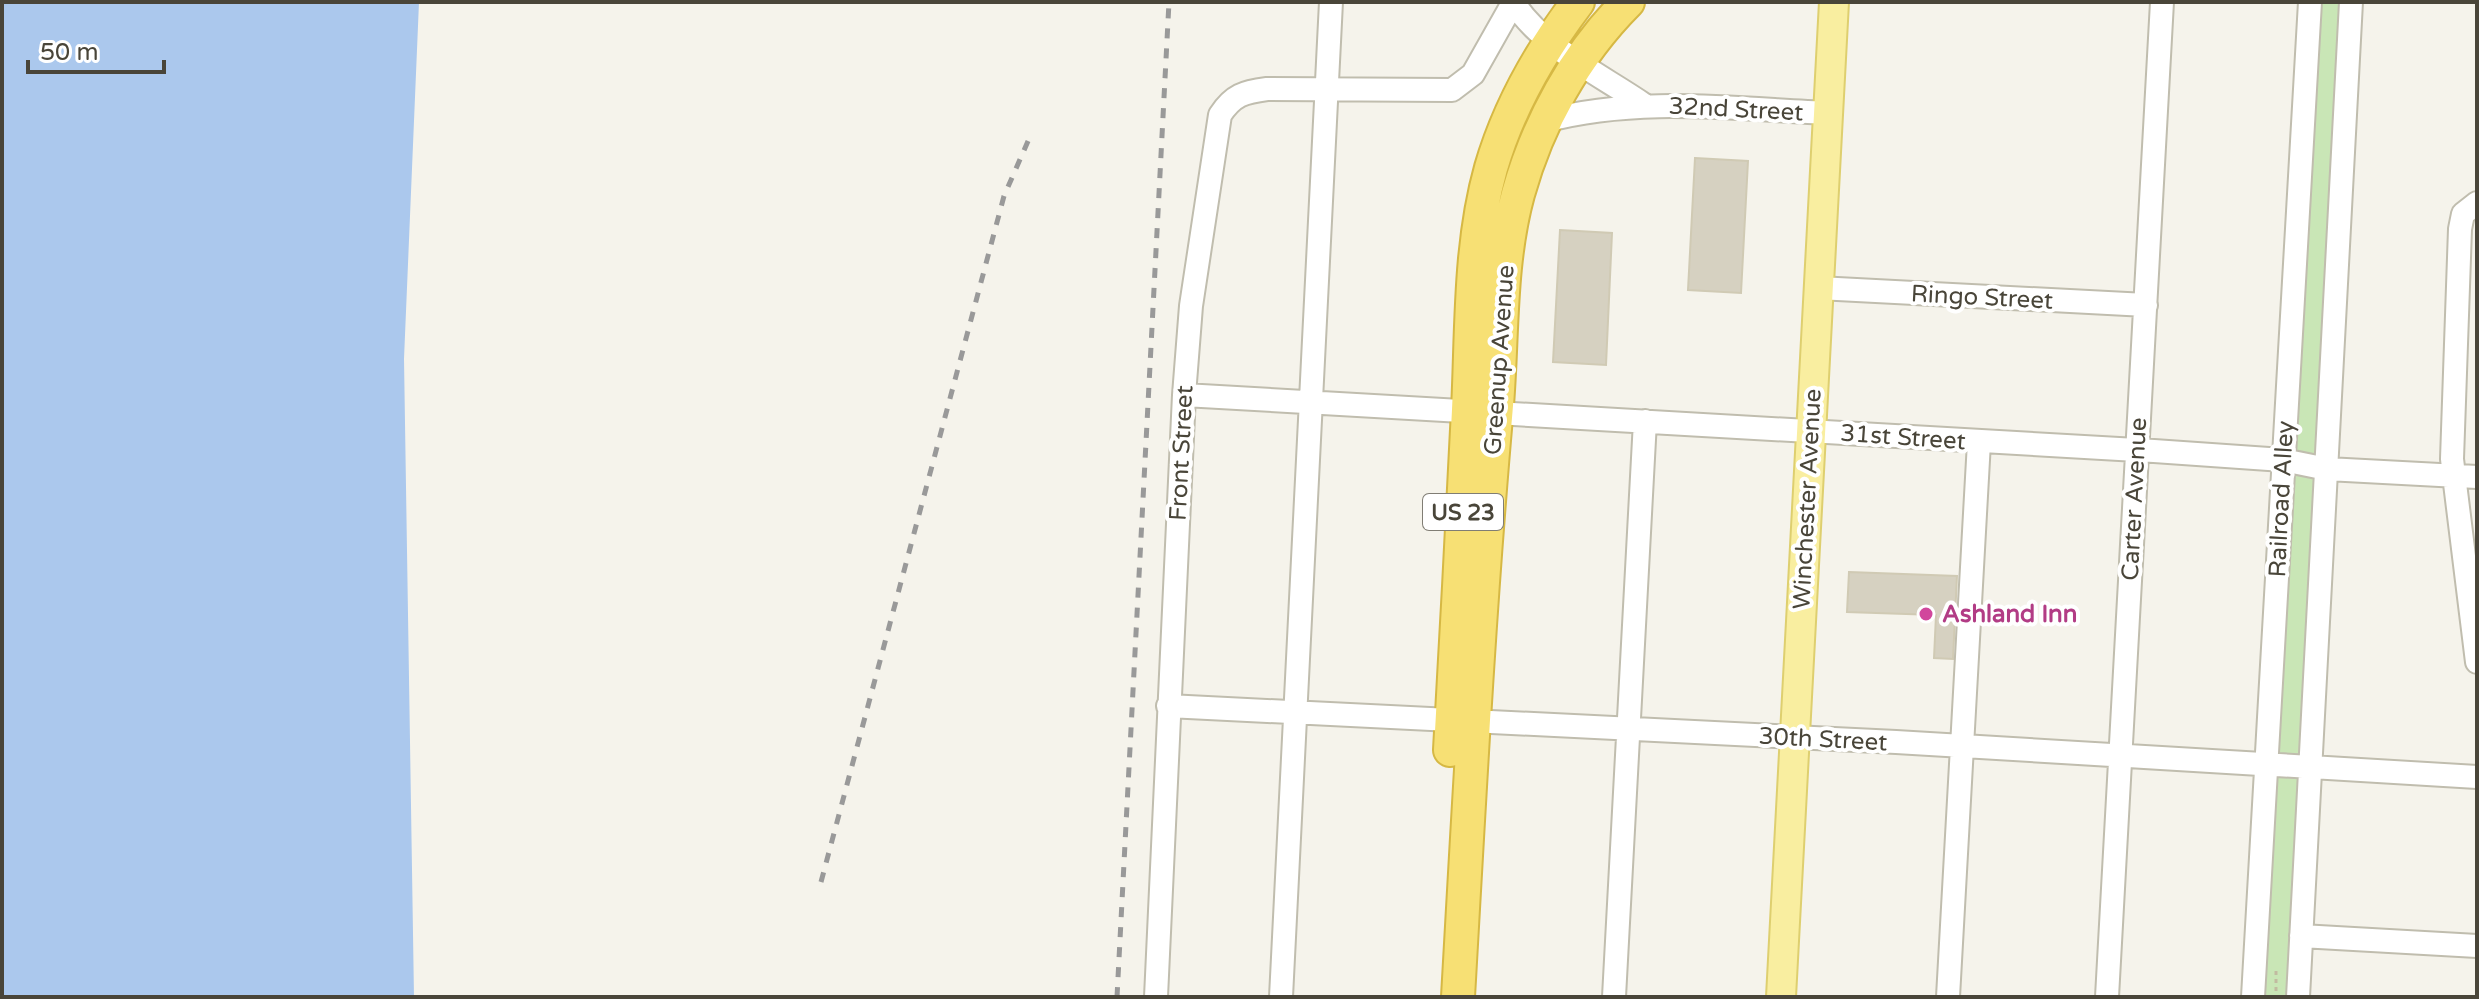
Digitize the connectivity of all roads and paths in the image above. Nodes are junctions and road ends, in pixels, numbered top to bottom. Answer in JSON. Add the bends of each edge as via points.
{"nodes":[{"id":1,"x":1331,"y":2,"type":"edge"},
{"id":2,"x":1513,"y":2,"type":"edge"},
{"id":3,"x":1578,"y":2,"type":"edge"},
{"id":4,"x":1628,"y":2,"type":"edge"},
{"id":5,"x":1834,"y":2,"type":"edge"},
{"id":6,"x":2162,"y":2,"type":"edge"},
{"id":7,"x":2310,"y":2,"type":"edge"},
{"id":8,"x":2351,"y":2,"type":"edge"},
{"id":9,"x":1549,"y":41,"type":"junction"},
{"id":10,"x":1579,"y":61,"type":"junction"},
{"id":11,"x":1328,"y":88,"type":"junction"},
{"id":12,"x":1643,"y":104,"type":"junction"},
{"id":13,"x":1829,"y":113,"type":"junction"},
{"id":14,"x":1545,"y":121,"type":"junction"},
{"id":15,"x":2477,"y":203,"type":"edge"},
{"id":16,"x":1818,"y":288,"type":"junction"},
{"id":17,"x":2146,"y":305,"type":"junction"},
{"id":18,"x":1184,"y":395,"type":"junction"},
{"id":19,"x":1312,"y":403,"type":"junction"},
{"id":20,"x":1482,"y":412,"type":"junction"},
{"id":21,"x":1645,"y":421,"type":"junction"},
{"id":22,"x":1811,"y":432,"type":"junction"},
{"id":23,"x":1979,"y":442,"type":"junction"},
{"id":24,"x":2136,"y":449,"type":"junction"},
{"id":25,"x":2283,"y":460,"type":"junction"},
{"id":26,"x":2327,"y":469,"type":"junction"},
{"id":27,"x":2454,"y":476,"type":"junction"},
{"id":28,"x":2477,"y":477,"type":"edge"},
{"id":29,"x":2477,"y":662,"type":"edge"},
{"id":30,"x":1168,"y":706,"type":"junction"},
{"id":31,"x":1296,"y":712,"type":"junction"},
{"id":32,"x":1463,"y":722,"type":"junction"},
{"id":33,"x":1629,"y":729,"type":"junction"},
{"id":34,"x":1794,"y":739,"type":"junction"},
{"id":35,"x":1962,"y":747,"type":"junction"},
{"id":36,"x":2120,"y":755,"type":"junction"},
{"id":37,"x":2266,"y":765,"type":"junction"},
{"id":38,"x":2311,"y":767,"type":"junction"},
{"id":39,"x":2477,"y":777,"type":"edge"},
{"id":40,"x":2301,"y":936,"type":"junction"},
{"id":41,"x":2477,"y":946,"type":"edge"},
{"id":42,"x":2276,"y":962,"type":"dead end"},
{"id":43,"x":2287,"y":996,"type":"edge"},
{"id":44,"x":1156,"y":997,"type":"edge"},
{"id":45,"x":1281,"y":997,"type":"edge"},
{"id":46,"x":1437,"y":997,"type":"edge"},
{"id":47,"x":1458,"y":997,"type":"edge"},
{"id":48,"x":1614,"y":997,"type":"edge"},
{"id":49,"x":1781,"y":997,"type":"edge"},
{"id":50,"x":1948,"y":997,"type":"edge"},
{"id":51,"x":2107,"y":997,"type":"edge"},
{"id":52,"x":2253,"y":997,"type":"edge"}],
"edges":[{"from":1,"to":11,"type":"street"},
{"from":2,"to":9,"type":"street"},
{"from":2,"to":11,"type":"street","via":[[1473,74],[1452,90]]},
{"from":3,"to":9,"type":"highway","number":"US 23"},
{"from":4,"to":10,"type":"highway","number":"US 23"},
{"from":5,"to":13,"type":"main road","name":"Winchester Avenue"},
{"from":6,"to":17,"type":"street","name":"Carter Avenue"},
{"from":7,"to":25,"type":"street","name":"Railroad Alley"},
{"from":8,"to":26,"type":"street","name":"Railroad Alley"},
{"from":9,"to":10,"type":"street"},
{"from":9,"to":20,"type":"highway","name":"Greenup Avenue","number":"US 23","via":[[1507,125],[1483,202],[1477,244]]},
{"from":10,"to":12,"type":"street","name":"32nd Street"},
{"from":10,"to":14,"type":"highway","name":"Greenup Avenue","number":"US 23"},
{"from":11,"to":18,"type":"street","name":"Front Street","via":[[1241,92],[1220,115],[1191,306]]},
{"from":11,"to":19,"type":"street"},
{"from":12,"to":13,"type":"street","name":"32nd Street"},
{"from":12,"to":14,"type":"street","name":"32nd Street","via":[[1588,109]]},
{"from":13,"to":16,"type":"main road","name":"Winchester Avenue"},
{"from":14,"to":20,"type":"highway","name":"Greenup Avenue","number":"US 23","via":[[1510,230]]},
{"from":15,"to":27,"type":"street","via":[[2463,214],[2460,229]]},
{"from":16,"to":17,"type":"street","name":"Ringo Street"},
{"from":16,"to":22,"type":"main road","name":"Winchester Avenue"},
{"from":17,"to":24,"type":"street","name":"Carter Avenue"},
{"from":18,"to":19,"type":"street","name":"31st Street"},
{"from":18,"to":30,"type":"street","name":"Front Street"},
{"from":19,"to":20,"type":"street","name":"31st Street"},
{"from":19,"to":31,"type":"street"},
{"from":20,"to":21,"type":"street","name":"31st Street"},
{"from":20,"to":32,"type":"highway","name":"Greenup Avenue","number":"US 23"},
{"from":21,"to":22,"type":"street","name":"31st Street"},
{"from":21,"to":33,"type":"street"},
{"from":22,"to":23,"type":"street","name":"31st Street"},
{"from":22,"to":34,"type":"main road","name":"Winchester Avenue"},
{"from":23,"to":24,"type":"street","name":"31st Street"},
{"from":23,"to":35,"type":"street"},
{"from":24,"to":25,"type":"street","name":"31st Street"},
{"from":24,"to":36,"type":"street","name":"Carter Avenue"},
{"from":25,"to":26,"type":"street","name":"31st Street"},
{"from":25,"to":37,"type":"street","name":"Railroad Alley"},
{"from":26,"to":27,"type":"street","name":"31st Street"},
{"from":26,"to":38,"type":"street","name":"Railroad Alley"},
{"from":27,"to":28,"type":"street","name":"31st Street"},
{"from":27,"to":29,"type":"street"},
{"from":30,"to":31,"type":"street","name":"30th Street"},
{"from":30,"to":44,"type":"street","name":"Front Street"},
{"from":31,"to":32,"type":"street","name":"30th Street"},
{"from":31,"to":45,"type":"street"},
{"from":32,"to":33,"type":"street","name":"30th Street"},
{"from":32,"to":46,"type":"highway","name":"Greenup Avenue","number":"US 23"},
{"from":32,"to":47,"type":"highway","name":"Greenup Avenue","number":"US 23"},
{"from":33,"to":34,"type":"street","name":"30th Street"},
{"from":33,"to":48,"type":"street"},
{"from":34,"to":35,"type":"street","name":"30th Street"},
{"from":34,"to":49,"type":"main road","name":"Winchester Avenue"},
{"from":35,"to":36,"type":"street","name":"30th Street"},
{"from":35,"to":50,"type":"street"},
{"from":36,"to":37,"type":"street","name":"30th Street"},
{"from":36,"to":51,"type":"street","name":"Carter Avenue"},
{"from":37,"to":38,"type":"street","name":"30th Street"},
{"from":37,"to":52,"type":"street","name":"Railroad Alley"},
{"from":38,"to":39,"type":"street","name":"30th Street"},
{"from":38,"to":40,"type":"street","name":"Railroad Alley"},
{"from":40,"to":41,"type":"street"},
{"from":40,"to":43,"type":"street","name":"Railroad Alley"},
{"from":42,"to":43,"type":"path"}]}
